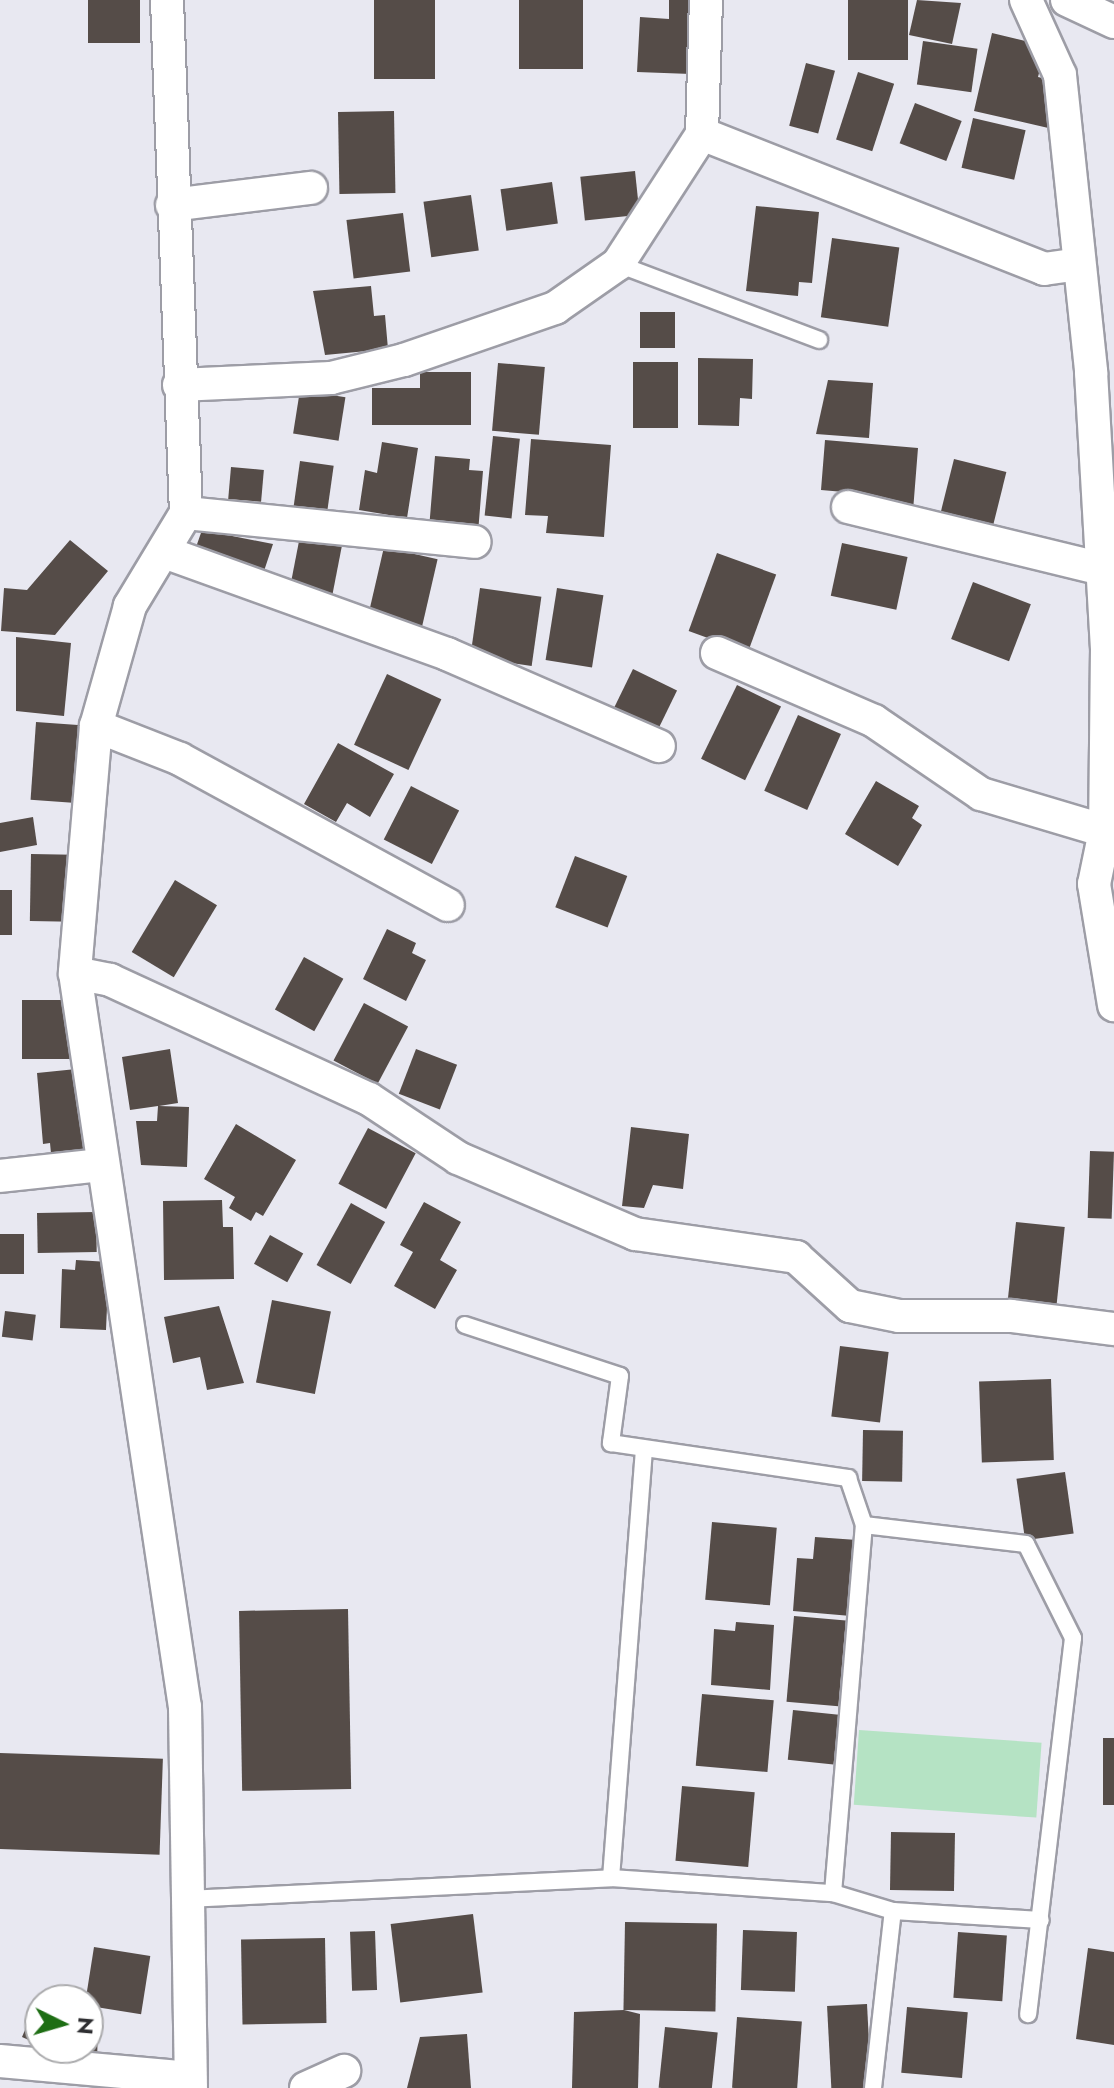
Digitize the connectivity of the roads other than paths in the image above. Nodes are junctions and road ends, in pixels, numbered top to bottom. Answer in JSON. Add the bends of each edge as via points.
{"nodes":[{"id":1,"x":167,"y":0,"type":"edge"},
{"id":2,"x":706,"y":0,"type":"edge"},
{"id":3,"x":1026,"y":0,"type":"edge"},
{"id":4,"x":1067,"y":0,"type":"edge"},
{"id":5,"x":1114,"y":22,"type":"edge"},
{"id":6,"x":702,"y":134,"type":"junction"},
{"id":7,"x":311,"y":188,"type":"dead end"},
{"id":8,"x":172,"y":205,"type":"junction"},
{"id":9,"x":618,"y":264,"type":"junction"},
{"id":10,"x":1078,"y":264,"type":"junction"},
{"id":11,"x":819,"y":340,"type":"dead end"},
{"id":12,"x":179,"y":385,"type":"junction"},
{"id":13,"x":1107,"y":495,"type":"edge"},
{"id":14,"x":848,"y":507,"type":"dead end"},
{"id":15,"x":186,"y":513,"type":"junction"},
{"id":16,"x":475,"y":542,"type":"dead end"},
{"id":17,"x":164,"y":552,"type":"junction"},
{"id":18,"x":1103,"y":569,"type":"junction"},
{"id":19,"x":717,"y":653,"type":"dead end"},
{"id":20,"x":96,"y":726,"type":"junction"},
{"id":21,"x":659,"y":746,"type":"dead end"},
{"id":22,"x":1105,"y":831,"type":"junction"},
{"id":23,"x":448,"y":905,"type":"dead end"},
{"id":24,"x":75,"y":973,"type":"junction"},
{"id":25,"x":1114,"y":1005,"type":"edge"},
{"id":26,"x":101,"y":1165,"type":"junction"},
{"id":27,"x":0,"y":1176,"type":"edge"},
{"id":28,"x":465,"y":1325,"type":"dead end"},
{"id":29,"x":1114,"y":1329,"type":"edge"},
{"id":30,"x":644,"y":1449,"type":"junction"},
{"id":31,"x":864,"y":1525,"type":"junction"},
{"id":32,"x":611,"y":1878,"type":"junction"},
{"id":33,"x":833,"y":1893,"type":"junction"},
{"id":34,"x":187,"y":1899,"type":"junction"},
{"id":35,"x":893,"y":1911,"type":"junction"},
{"id":36,"x":1041,"y":1920,"type":"junction"},
{"id":37,"x":1028,"y":2014,"type":"dead end"},
{"id":38,"x":0,"y":2061,"type":"edge"},
{"id":39,"x":344,"y":2071,"type":"dead end"},
{"id":40,"x":191,"y":2083,"type":"edge"},
{"id":41,"x":306,"y":2088,"type":"edge"},
{"id":42,"x":873,"y":2088,"type":"edge"}],
"edges":[{"from":1,"to":8,"type":"street"},
{"from":2,"to":6,"type":"street"},
{"from":3,"to":10,"type":"street","via":[[1060,75]]},
{"from":4,"to":5,"type":"street"},
{"from":6,"to":9,"type":"street"},
{"from":6,"to":10,"type":"street","via":[[1044,269]]},
{"from":7,"to":8,"type":"street"},
{"from":8,"to":12,"type":"street"},
{"from":9,"to":11,"type":"lane"},
{"from":9,"to":12,"type":"street","via":[[555,308],[404,360],[331,378]]},
{"from":10,"to":13,"type":"street"},
{"from":12,"to":15,"type":"street"},
{"from":13,"to":18,"type":"street"},
{"from":14,"to":18,"type":"street"},
{"from":15,"to":16,"type":"street"},
{"from":15,"to":17,"type":"street"},
{"from":17,"to":20,"type":"street","via":[[130,606]]},
{"from":17,"to":21,"type":"street","via":[[447,654]]},
{"from":18,"to":22,"type":"street"},
{"from":19,"to":22,"type":"street","via":[[874,721],[981,794]]},
{"from":20,"to":23,"type":"street","via":[[180,759]]},
{"from":20,"to":24,"type":"street"},
{"from":22,"to":25,"type":"street","via":[[1094,884]]},
{"from":24,"to":26,"type":"street"},
{"from":24,"to":29,"type":"street","via":[[110,980],[340,1086],[458,1158],[635,1234],[796,1257],[850,1306],[899,1316],[1011,1316]]},
{"from":26,"to":27,"type":"street"},
{"from":26,"to":34,"type":"street","via":[[185,1707]]},
{"from":28,"to":30,"type":"lane","via":[[620,1376],[611,1443]]},
{"from":30,"to":31,"type":"lane","via":[[848,1478]]},
{"from":30,"to":32,"type":"lane"},
{"from":31,"to":33,"type":"lane"},
{"from":31,"to":36,"type":"lane","via":[[1026,1544],[1073,1638]]},
{"from":32,"to":33,"type":"lane"},
{"from":32,"to":34,"type":"lane"},
{"from":33,"to":35,"type":"lane"},
{"from":34,"to":40,"type":"street"},
{"from":35,"to":36,"type":"lane"},
{"from":35,"to":42,"type":"lane"},
{"from":36,"to":37,"type":"lane"},
{"from":38,"to":40,"type":"street"},
{"from":39,"to":41,"type":"street"}]}
